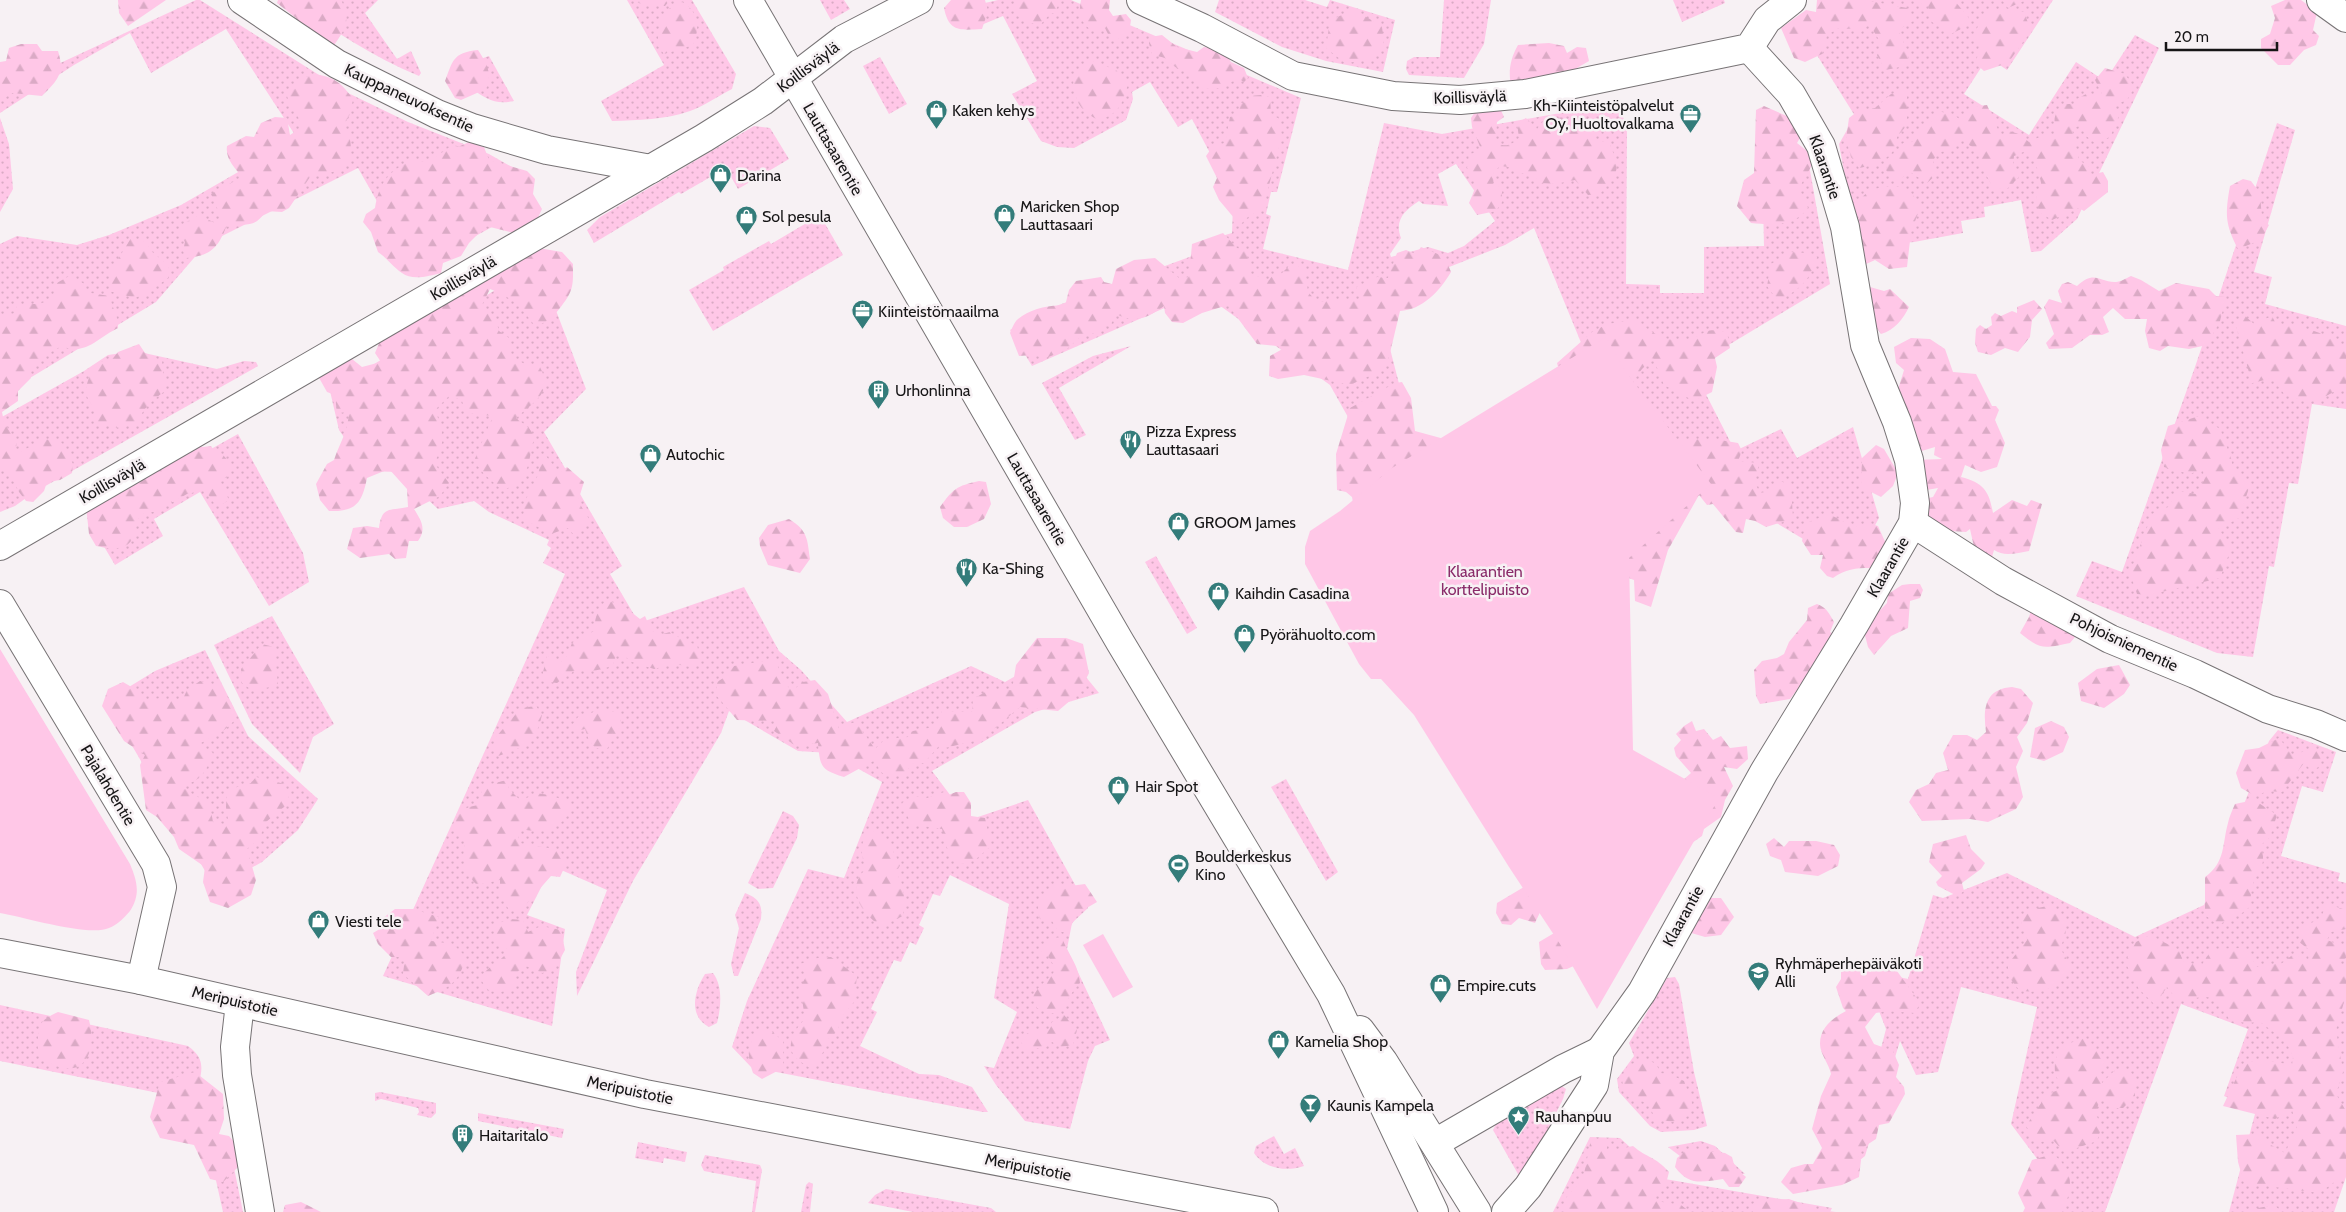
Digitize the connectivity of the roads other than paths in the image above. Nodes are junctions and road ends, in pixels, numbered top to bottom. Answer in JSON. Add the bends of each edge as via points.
{"nodes":[{"id":1,"x":242,"y":0,"type":"edge"},
{"id":2,"x":748,"y":0,"type":"edge"},
{"id":3,"x":919,"y":0,"type":"edge"},
{"id":4,"x":1142,"y":0,"type":"edge"},
{"id":5,"x":1792,"y":0,"type":"edge"},
{"id":6,"x":2321,"y":0,"type":"edge"},
{"id":7,"x":2346,"y":18,"type":"edge"},
{"id":8,"x":1749,"y":48,"type":"junction"},
{"id":9,"x":792,"y":79,"type":"junction"},
{"id":10,"x":651,"y":169,"type":"junction"},
{"id":11,"x":1913,"y":523,"type":"junction"},
{"id":12,"x":0,"y":546,"type":"edge"},
{"id":13,"x":0,"y":604,"type":"edge"},
{"id":14,"x":2346,"y":737,"type":"edge"},
{"id":15,"x":0,"y":953,"type":"edge"},
{"id":16,"x":141,"y":980,"type":"junction"},
{"id":17,"x":1331,"y":994,"type":"junction"},
{"id":18,"x":240,"y":1002,"type":"junction"},
{"id":19,"x":1600,"y":1051,"type":"junction"},
{"id":20,"x":1435,"y":1143,"type":"junction"},
{"id":21,"x":260,"y":1212,"type":"edge"},
{"id":22,"x":1264,"y":1212,"type":"edge"},
{"id":23,"x":1434,"y":1212,"type":"edge"},
{"id":24,"x":1477,"y":1212,"type":"edge"},
{"id":25,"x":1506,"y":1212,"type":"edge"}],
"edges":[{"from":1,"to":10,"type":"street","name":"Kauppaneuvoksentie","via":[[337,64],[437,114],[547,150]]},
{"from":2,"to":9,"type":"street","name":"Lauttasaarentie"},
{"from":3,"to":9,"type":"street","name":"Koillisväylä","via":[[844,40]]},
{"from":4,"to":8,"type":"street","name":"Koillisväylä","via":[[1294,76],[1393,96],[1460,100],[1525,94]]},
{"from":5,"to":8,"type":"street","via":[[1768,20]]},
{"from":6,"to":7,"type":"street"},
{"from":8,"to":11,"type":"street","name":"Klaarantie","via":[[1791,94],[1821,146],[1845,227],[1865,345],[1909,460],[1915,503]]},
{"from":9,"to":10,"type":"street","name":"Koillisväylä","via":[[758,104]]},
{"from":9,"to":17,"type":"street","name":"Lauttasaarentie","via":[[1120,642]]},
{"from":10,"to":12,"type":"street","name":"Koillisväylä"},
{"from":11,"to":14,"type":"street","name":"Pohjoisniementie","via":[[2003,581],[2110,639],[2268,709]]},
{"from":11,"to":19,"type":"street","name":"Klaarantie","via":[[1760,779],[1642,992]]},
{"from":13,"to":16,"type":"street","name":"Pajalahdentie","via":[[156,864],[162,887]]},
{"from":15,"to":16,"type":"street","name":"Meripuistotie"},
{"from":16,"to":18,"type":"street","name":"Meripuistotie"},
{"from":17,"to":20,"type":"street","name":"Lauttasaarentie","via":[[1383,1060]]},
{"from":17,"to":23,"type":"street","name":"Lauttasaarentie"},
{"from":18,"to":21,"type":"street","via":[[235,1047],[247,1143]]},
{"from":18,"to":22,"type":"street","name":"Meripuistotie","via":[[645,1094]]},
{"from":19,"to":20,"type":"street","name":"Klaarantie"},
{"from":19,"to":25,"type":"street","name":"Klaarantie","via":[[1594,1085],[1528,1187]]},
{"from":20,"to":24,"type":"street","name":"Lauttasaarentie"}]}
